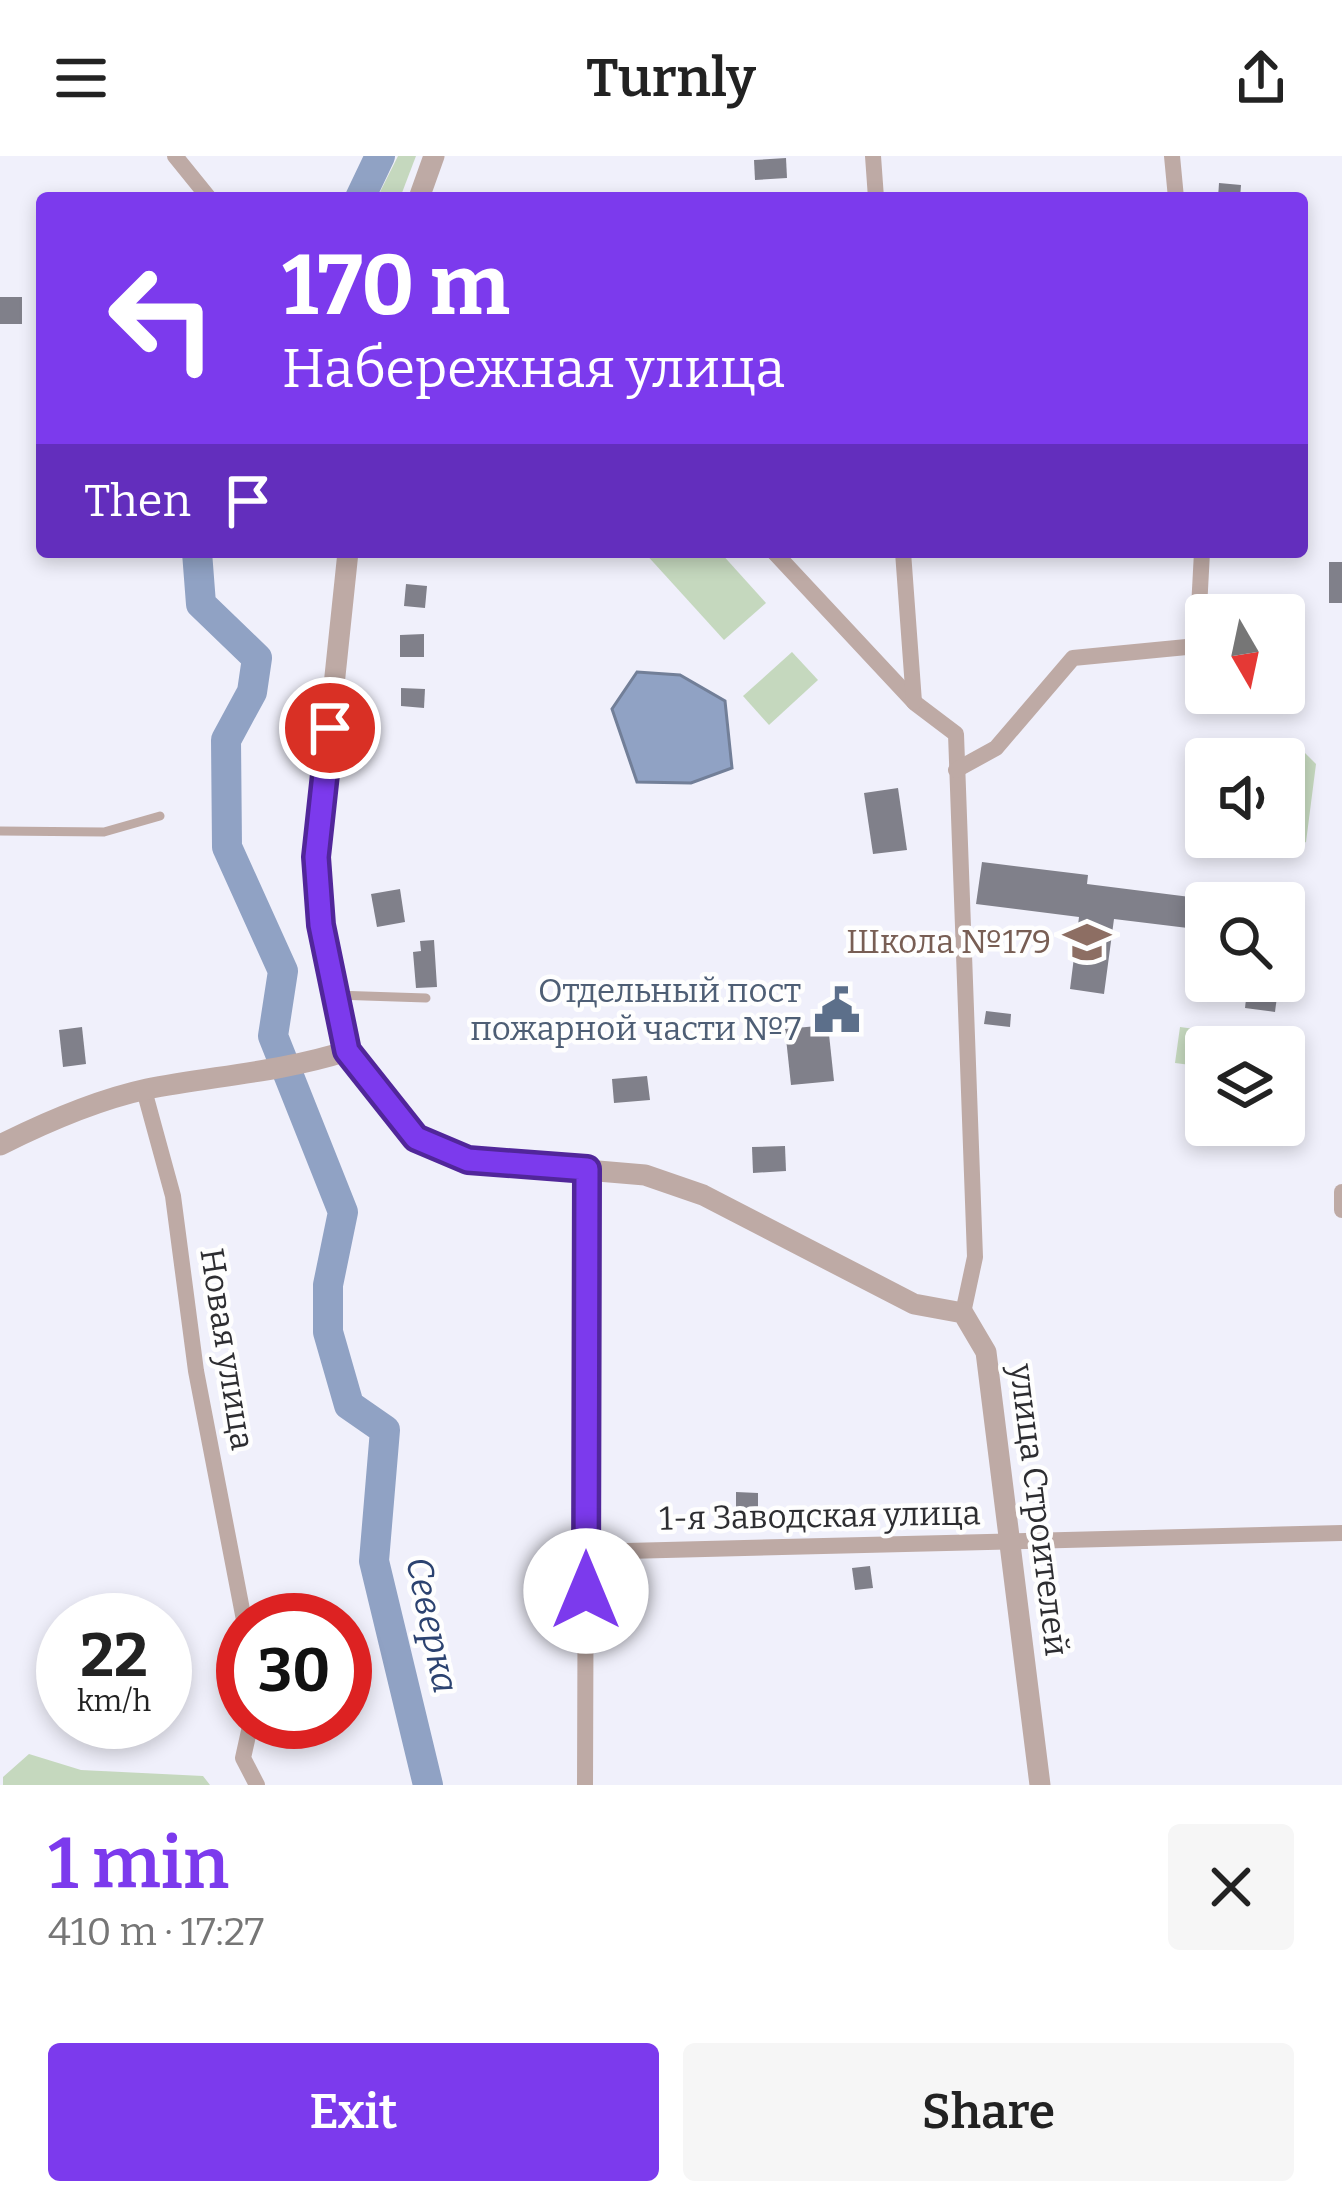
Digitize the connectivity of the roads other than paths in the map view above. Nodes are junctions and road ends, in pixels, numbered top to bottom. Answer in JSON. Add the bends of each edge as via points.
{"nodes":[{"id":1,"x":175,"y":156,"type":"edge"},
{"id":2,"x":434,"y":156,"type":"edge"},
{"id":3,"x":873,"y":156,"type":"edge"},
{"id":4,"x":1172,"y":156,"type":"edge"},
{"id":5,"x":204,"y":192,"type":"edge"},
{"id":6,"x":421,"y":192,"type":"edge"},
{"id":7,"x":876,"y":192,"type":"edge"},
{"id":8,"x":1175,"y":192,"type":"edge"},
{"id":9,"x":347,"y":558,"type":"edge"},
{"id":10,"x":781,"y":558,"type":"edge"},
{"id":11,"x":903,"y":558,"type":"edge"},
{"id":12,"x":1202,"y":558,"type":"edge"},
{"id":13,"x":844,"y":644,"type":"dead end"},
{"id":14,"x":865,"y":649,"type":"junction"},
{"id":15,"x":915,"y":703,"type":"junction"},
{"id":16,"x":956,"y":770,"type":"junction"},
{"id":17,"x":160,"y":816,"type":"dead end"},
{"id":18,"x":0,"y":831,"type":"edge"},
{"id":19,"x":335,"y":995,"type":"junction"},
{"id":20,"x":426,"y":998,"type":"dead end"},
{"id":21,"x":347,"y":1051,"type":"junction"},
{"id":22,"x":144,"y":1090,"type":"junction"},
{"id":23,"x":0,"y":1145,"type":"edge"},
{"id":24,"x":587,"y":1169,"type":"junction"},
{"id":25,"x":1342,"y":1192,"type":"edge"},
{"id":26,"x":1342,"y":1210,"type":"edge"},
{"id":27,"x":963,"y":1313,"type":"junction"},
{"id":28,"x":1342,"y":1533,"type":"edge"},
{"id":29,"x":1010,"y":1542,"type":"junction"},
{"id":30,"x":587,"y":1552,"type":"junction"},
{"id":31,"x":239,"y":1593,"type":"edge"},
{"id":32,"x":245,"y":1749,"type":"edge"},
{"id":33,"x":257,"y":1785,"type":"edge"},
{"id":34,"x":585,"y":1785,"type":"edge"},
{"id":35,"x":1040,"y":1785,"type":"edge"}],
"edges":[{"from":1,"to":5,"type":"street"},
{"from":2,"to":6,"type":"street"},
{"from":3,"to":7,"type":"street"},
{"from":4,"to":8,"type":"street"},
{"from":9,"to":19,"type":"street","via":[[316,857]]},
{"from":10,"to":14,"type":"street"},
{"from":11,"to":15,"type":"street"},
{"from":12,"to":16,"type":"street","via":[[1197,646],[1073,658],[996,748]]},
{"from":13,"to":14,"type":"lane"},
{"from":14,"to":15,"type":"street"},
{"from":15,"to":16,"type":"street","via":[[956,734]]},
{"from":16,"to":27,"type":"street","via":[[975,1257]]},
{"from":17,"to":18,"type":"lane","via":[[104,832]]},
{"from":19,"to":20,"type":"lane"},
{"from":19,"to":21,"type":"street"},
{"from":21,"to":22,"type":"street","via":[[301,1066]]},
{"from":21,"to":24,"type":"street","via":[[416,1138],[468,1160]]},
{"from":22,"to":23,"type":"street"},
{"from":22,"to":31,"type":"street","name":"Новая улица","via":[[173,1196]]},
{"from":24,"to":27,"type":"street","via":[[645,1174],[703,1195],[914,1304]]},
{"from":24,"to":30,"type":"street"},
{"from":25,"to":26,"type":"street"},
{"from":27,"to":29,"type":"street","name":"улица Строителей","via":[[986,1352]]},
{"from":28,"to":29,"type":"street","name":"1-я Заводская улица"},
{"from":29,"to":30,"type":"street","name":"1-я Заводская улица"},
{"from":29,"to":35,"type":"street","name":"улица Строителей"},
{"from":30,"to":34,"type":"street"},
{"from":32,"to":33,"type":"street"}]}
